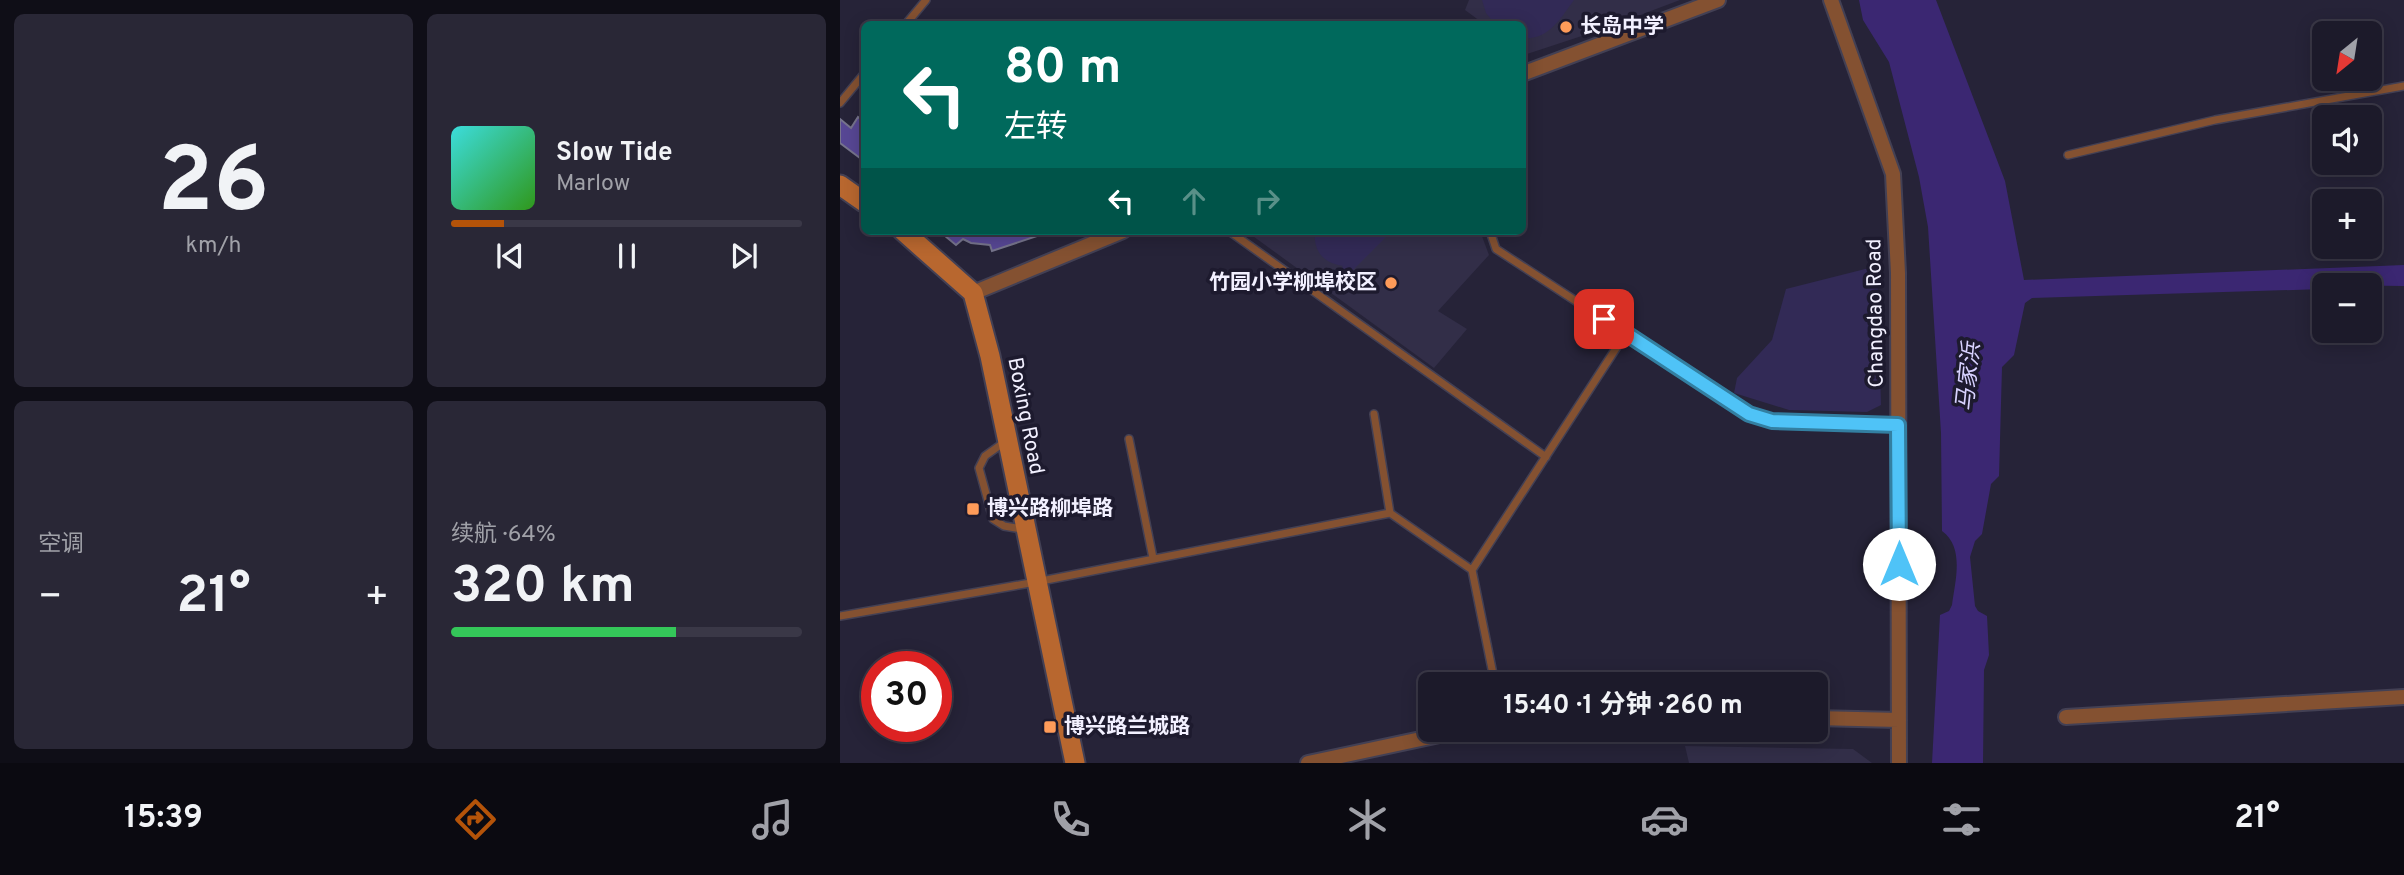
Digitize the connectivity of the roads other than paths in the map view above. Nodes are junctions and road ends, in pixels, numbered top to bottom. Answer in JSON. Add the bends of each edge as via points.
{"nodes":[{"id":1,"x":926,"y":0,"type":"edge"},
{"id":2,"x":1718,"y":0,"type":"edge"},
{"id":3,"x":1831,"y":0,"type":"edge"},
{"id":4,"x":908,"y":21,"type":"edge"},
{"id":5,"x":1526,"y":72,"type":"edge"},
{"id":6,"x":861,"y":78,"type":"edge"},
{"id":7,"x":2404,"y":86,"type":"edge"},
{"id":8,"x":840,"y":103,"type":"edge"},
{"id":9,"x":2068,"y":155,"type":"dead end"},
{"id":10,"x":840,"y":185,"type":"edge"},
{"id":11,"x":861,"y":200,"type":"edge"},
{"id":12,"x":908,"y":235,"type":"edge"},
{"id":13,"x":1113,"y":235,"type":"edge"},
{"id":14,"x":1235,"y":235,"type":"edge"},
{"id":15,"x":1491,"y":235,"type":"edge"},
{"id":16,"x":973,"y":293,"type":"junction"},
{"id":17,"x":1626,"y":333,"type":"junction"},
{"id":18,"x":1374,"y":414,"type":"dead end"},
{"id":19,"x":1898,"y":425,"type":"junction"},
{"id":20,"x":1129,"y":439,"type":"dead end"},
{"id":21,"x":1007,"y":441,"type":"junction"},
{"id":22,"x":1546,"y":457,"type":"junction"},
{"id":23,"x":1390,"y":513,"type":"junction"},
{"id":24,"x":1025,"y":529,"type":"junction"},
{"id":25,"x":1153,"y":558,"type":"junction"},
{"id":26,"x":1472,"y":570,"type":"junction"},
{"id":27,"x":1036,"y":582,"type":"junction"},
{"id":28,"x":840,"y":617,"type":"edge"},
{"id":29,"x":1493,"y":672,"type":"edge"},
{"id":30,"x":2404,"y":697,"type":"edge"},
{"id":31,"x":2066,"y":717,"type":"dead end"},
{"id":32,"x":1828,"y":718,"type":"edge"},
{"id":33,"x":1899,"y":720,"type":"junction"},
{"id":34,"x":1418,"y":740,"type":"edge"},
{"id":35,"x":1075,"y":763,"type":"edge"},
{"id":36,"x":1308,"y":763,"type":"edge"},
{"id":37,"x":1899,"y":763,"type":"edge"}],
"edges":[{"from":1,"to":4,"type":"lane"},
{"from":2,"to":5,"type":"street"},
{"from":3,"to":19,"type":"street","name":"Changdao Road","via":[[1894,174]]},
{"from":6,"to":8,"type":"lane"},
{"from":7,"to":9,"type":"lane","via":[[2215,120]]},
{"from":10,"to":11,"type":"street"},
{"from":12,"to":16,"type":"street"},
{"from":13,"to":16,"type":"street"},
{"from":14,"to":22,"type":"lane"},
{"from":15,"to":17,"type":"lane","via":[[1496,249]]},
{"from":16,"to":21,"type":"street","name":"Boxing Road"},
{"from":17,"to":19,"type":"lane","via":[[1749,414],[1772,421]]},
{"from":17,"to":22,"type":"lane"},
{"from":18,"to":23,"type":"lane"},
{"from":19,"to":33,"type":"street","name":"Changdao Road"},
{"from":20,"to":25,"type":"lane"},
{"from":21,"to":24,"type":"street","name":"Boxing Road"},
{"from":21,"to":24,"type":"lane","via":[[985,456],[979,468],[992,519]]},
{"from":22,"to":26,"type":"lane"},
{"from":23,"to":25,"type":"lane"},
{"from":23,"to":26,"type":"lane"},
{"from":24,"to":27,"type":"street","name":"Boxing Road"},
{"from":25,"to":27,"type":"lane"},
{"from":26,"to":29,"type":"lane"},
{"from":27,"to":28,"type":"lane"},
{"from":27,"to":35,"type":"street","name":"Boxing Road"},
{"from":30,"to":31,"type":"street"},
{"from":32,"to":33,"type":"street"},
{"from":33,"to":37,"type":"street","name":"Changdao Road"},
{"from":34,"to":36,"type":"street"}]}
